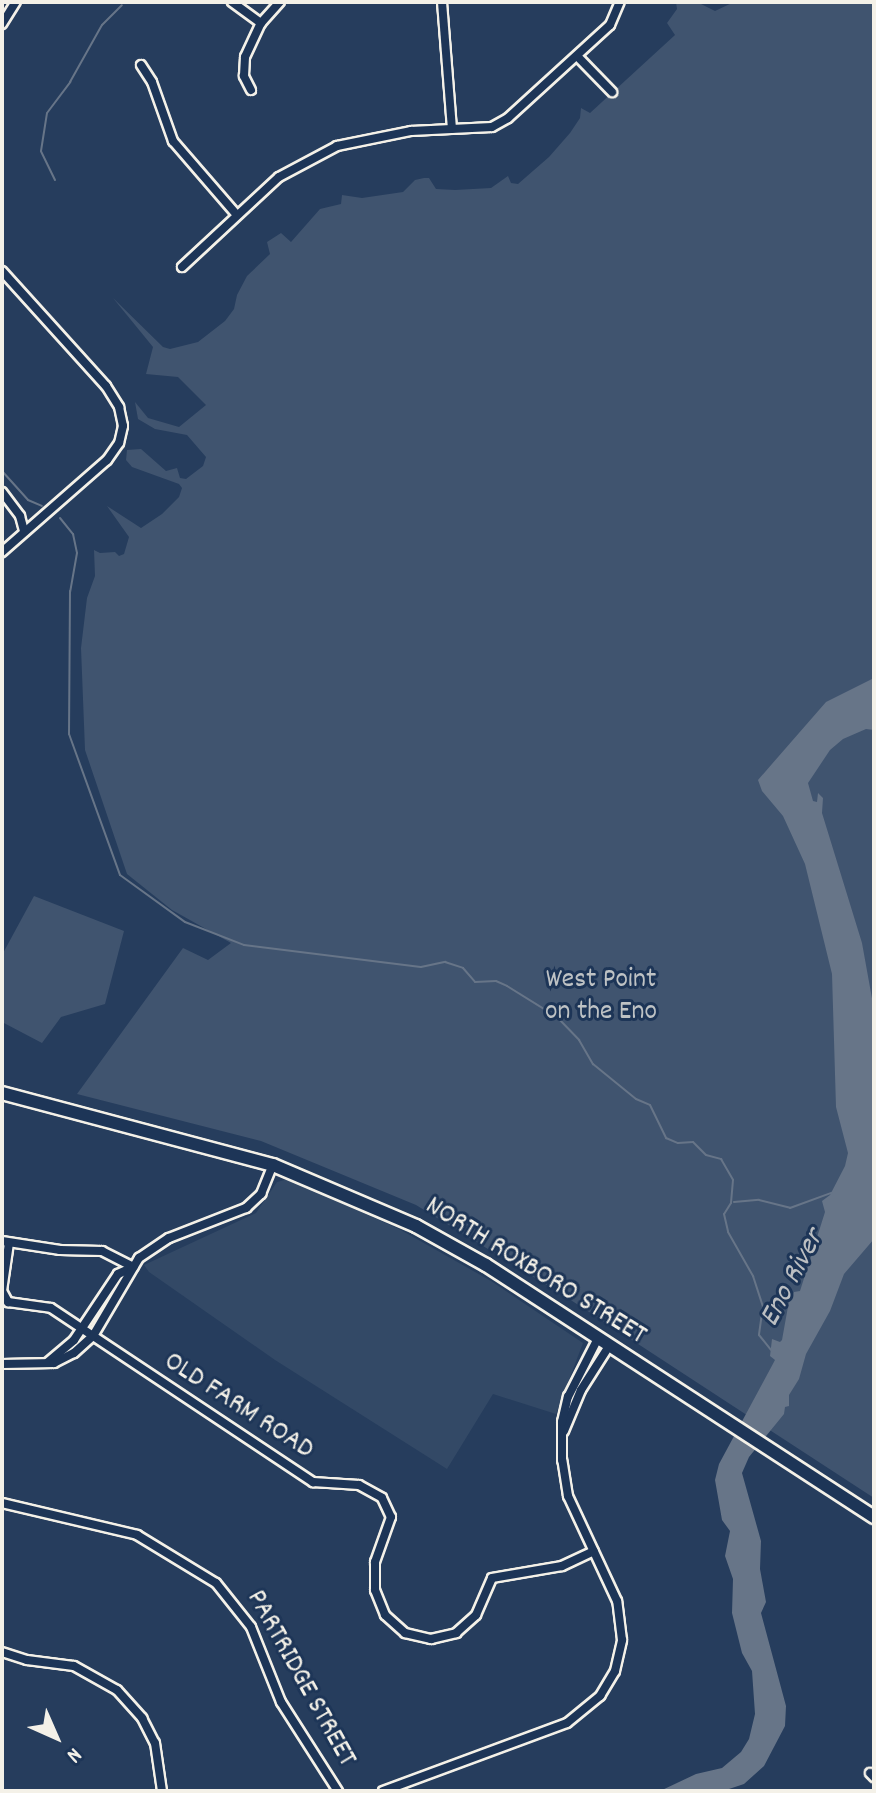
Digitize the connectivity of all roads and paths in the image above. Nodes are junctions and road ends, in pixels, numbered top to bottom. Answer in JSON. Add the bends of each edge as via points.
{"nodes":[{"id":1,"x":16,"y":2,"type":"edge"},
{"id":2,"x":232,"y":2,"type":"edge"},
{"id":3,"x":280,"y":2,"type":"edge"},
{"id":4,"x":442,"y":2,"type":"edge"},
{"id":5,"x":620,"y":2,"type":"edge"},
{"id":6,"x":261,"y":23,"type":"junction"},
{"id":7,"x":2,"y":24,"type":"edge"},
{"id":8,"x":578,"y":57,"type":"junction"},
{"id":9,"x":141,"y":65,"type":"dead end"},
{"id":10,"x":251,"y":90,"type":"dead end"},
{"id":11,"x":612,"y":92,"type":"dead end"},
{"id":12,"x":452,"y":129,"type":"junction"},
{"id":13,"x":236,"y":214,"type":"junction"},
{"id":14,"x":182,"y":267,"type":"dead end"},
{"id":15,"x":2,"y":271,"type":"edge"},
{"id":16,"x":2,"y":492,"type":"edge"},
{"id":17,"x":24,"y":531,"type":"junction"},
{"id":18,"x":2,"y":552,"type":"edge"},
{"id":19,"x":2,"y":1093,"type":"edge"},
{"id":20,"x":273,"y":1165,"type":"junction"},
{"id":21,"x":5,"y":1242,"type":"edge"},
{"id":22,"x":133,"y":1267,"type":"junction"},
{"id":23,"x":83,"y":1329,"type":"junction"},
{"id":24,"x":93,"y":1336,"type":"junction"},
{"id":25,"x":604,"y":1342,"type":"junction"},
{"id":26,"x":48,"y":1362,"type":"junction"},
{"id":27,"x":2,"y":1364,"type":"edge"},
{"id":28,"x":2,"y":1503,"type":"edge"},
{"id":29,"x":874,"y":1517,"type":"edge"},
{"id":30,"x":594,"y":1551,"type":"junction"},
{"id":31,"x":2,"y":1652,"type":"edge"},
{"id":32,"x":162,"y":1791,"type":"edge"},
{"id":33,"x":338,"y":1791,"type":"edge"},
{"id":34,"x":383,"y":1791,"type":"edge"}],
"edges":[{"from":1,"to":7,"type":"street"},
{"from":2,"to":6,"type":"street"},
{"from":3,"to":6,"type":"street"},
{"from":4,"to":12,"type":"street"},
{"from":5,"to":8,"type":"street","via":[[610,25]]},
{"from":6,"to":10,"type":"street","via":[[244,66]]},
{"from":8,"to":11,"type":"street"},
{"from":8,"to":12,"type":"street","via":[[508,118],[492,127]]},
{"from":9,"to":13,"type":"street","via":[[173,141]]},
{"from":12,"to":13,"type":"street","via":[[411,131],[337,146],[279,177]]},
{"from":13,"to":14,"type":"street"},
{"from":15,"to":17,"type":"street","via":[[106,386],[123,420],[119,443],[107,460]]},
{"from":16,"to":17,"type":"street"},
{"from":17,"to":18,"type":"street"},
{"from":19,"to":20,"type":"highway","name":"NORTH ROXBORO STREET"},
{"from":20,"to":22,"type":"street","via":[[261,1194],[246,1208],[161,1242]]},
{"from":20,"to":25,"type":"highway","name":"NORTH ROXBORO STREET","via":[[351,1195],[449,1243]]},
{"from":21,"to":22,"type":"street","via":[[102,1251]]},
{"from":21,"to":23,"type":"street","name":"OLD FARM ROAD","via":[[4,1299],[51,1308]]},
{"from":22,"to":23,"type":"street","via":[[118,1274]]},
{"from":22,"to":24,"type":"street"},
{"from":23,"to":24,"type":"street","name":"OLD FARM ROAD"},
{"from":23,"to":26,"type":"street"},
{"from":24,"to":26,"type":"street","via":[[74,1353]]},
{"from":24,"to":30,"type":"street","name":"OLD FARM ROAD","via":[[313,1482],[359,1485],[382,1498],[391,1517],[375,1562],[375,1590],[385,1615],[405,1633],[431,1639],[456,1633],[476,1615],[492,1578],[544,1571]]},
{"from":25,"to":29,"type":"highway","name":"NORTH ROXBORO STREET"},
{"from":25,"to":30,"type":"street","via":[[571,1386],[562,1435],[568,1496]]},
{"from":26,"to":27,"type":"street"},
{"from":28,"to":33,"type":"street","name":"PARTRIDGE STREET","via":[[137,1535],[216,1583],[251,1627],[281,1702]]},
{"from":30,"to":34,"type":"street","via":[[622,1620],[618,1661],[600,1696],[567,1723]]},
{"from":31,"to":32,"type":"street","via":[[74,1666],[117,1690],[142,1718],[155,1743]]}]}
